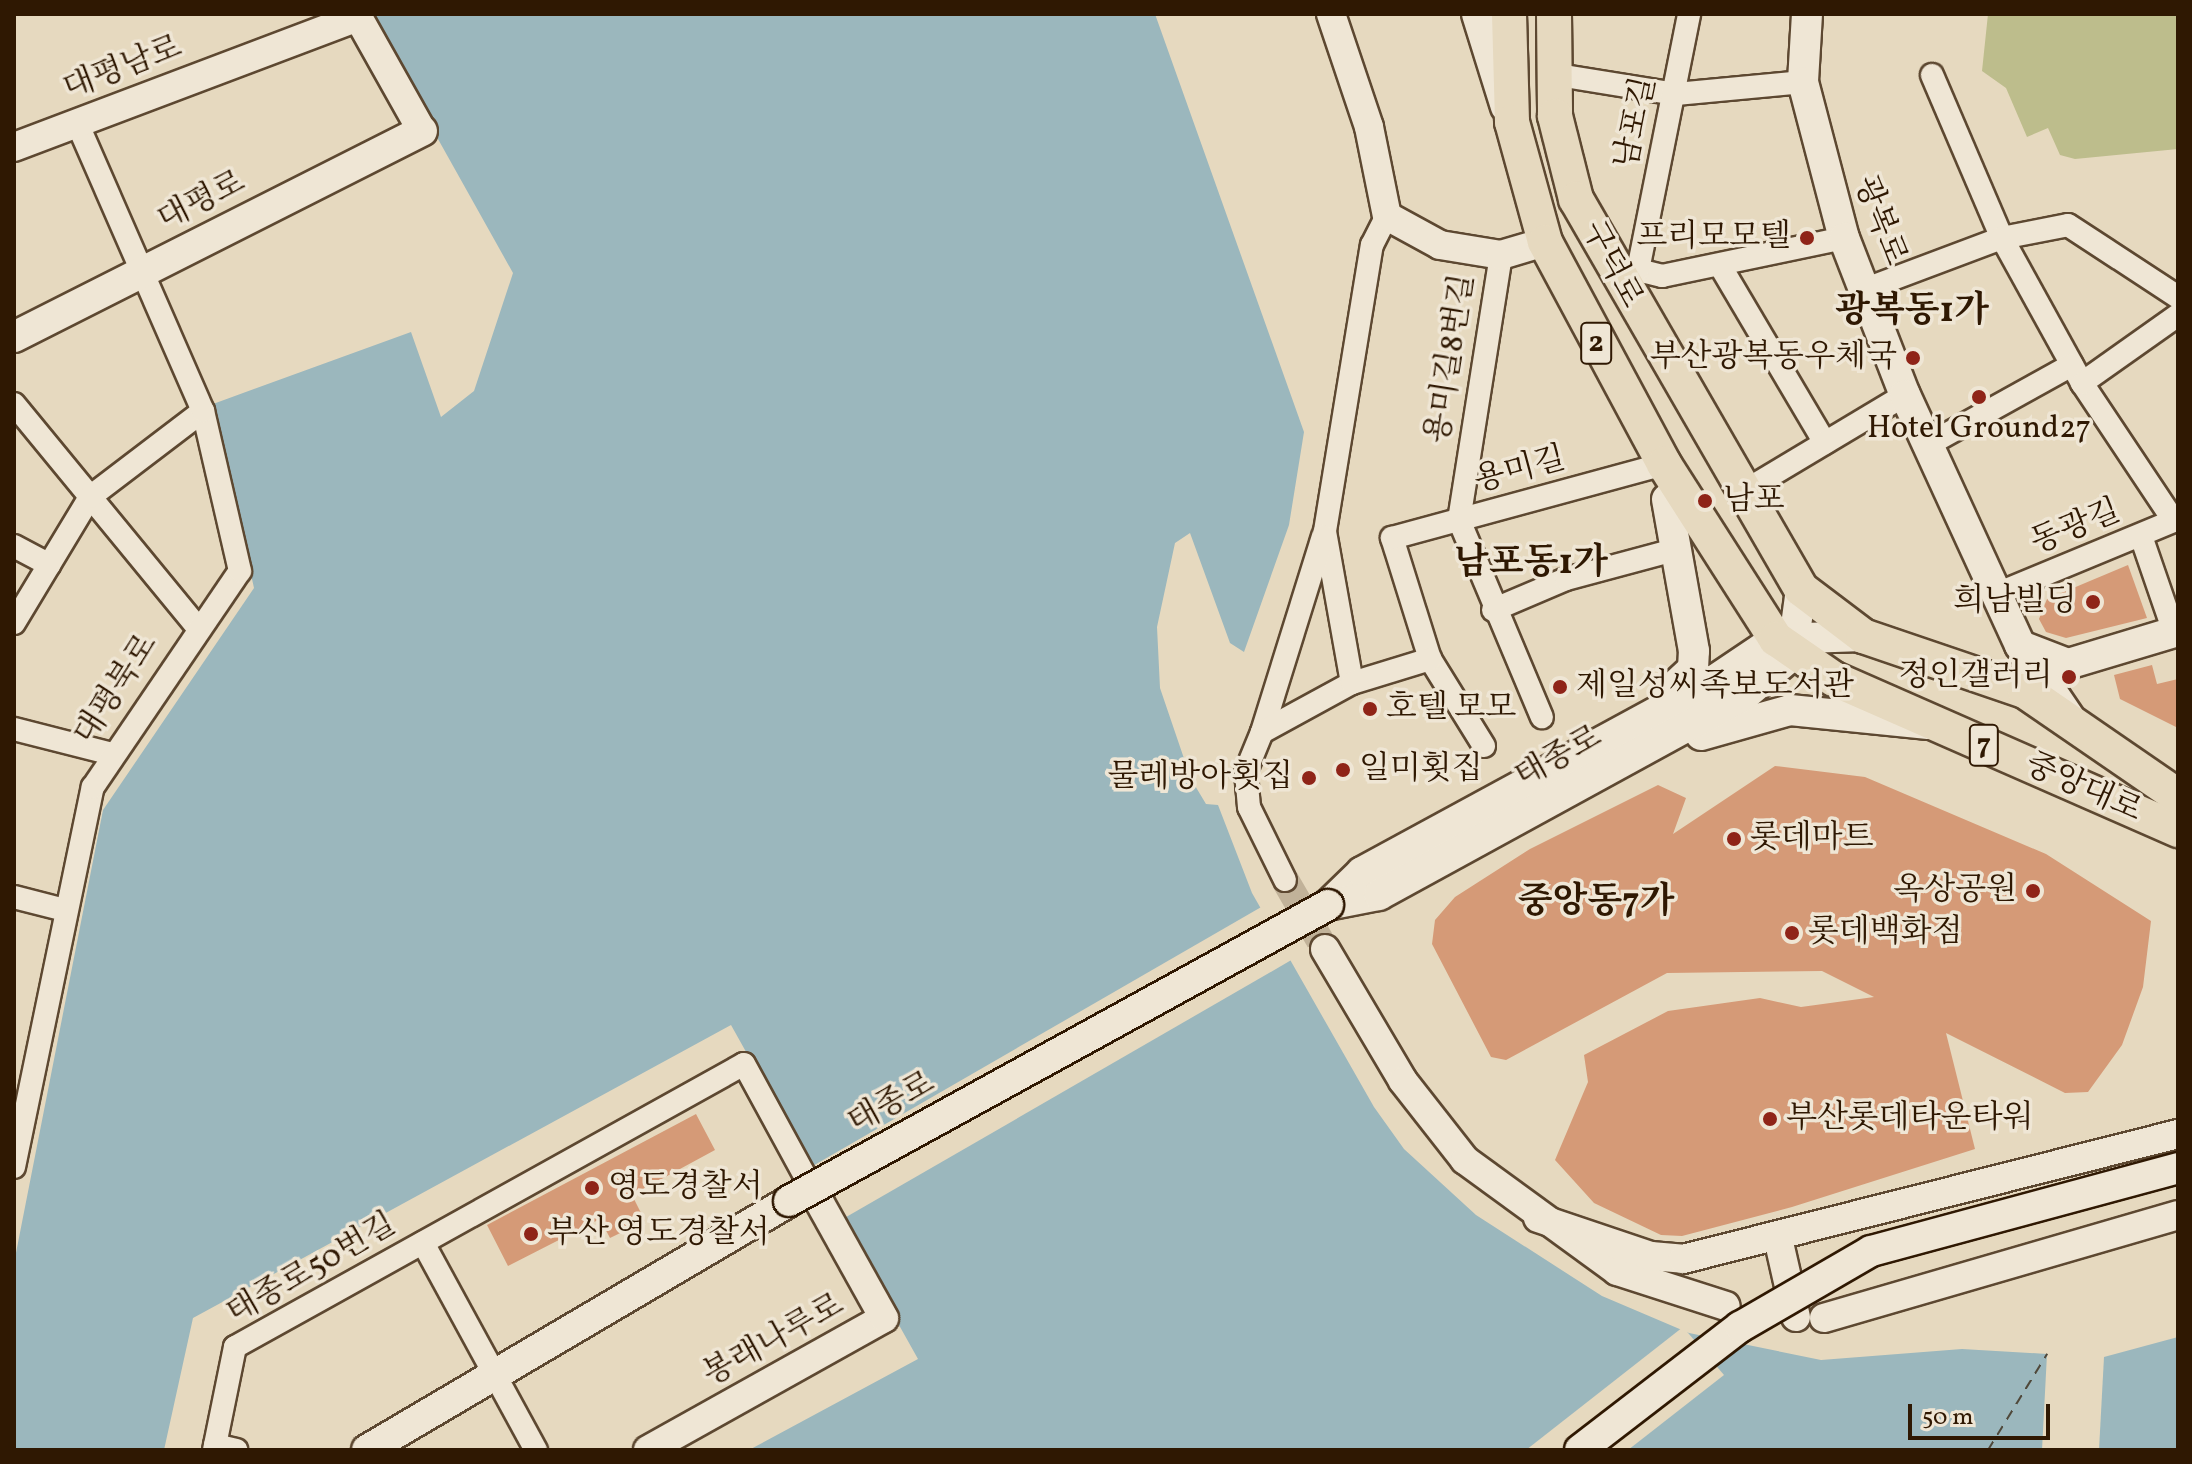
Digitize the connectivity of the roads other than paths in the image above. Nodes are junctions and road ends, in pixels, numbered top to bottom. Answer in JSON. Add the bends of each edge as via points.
{"nodes":[{"id":1,"x":1331,"y":14,"type":"edge"},
{"id":2,"x":1477,"y":14,"type":"edge"},
{"id":3,"x":1509,"y":14,"type":"edge"},
{"id":4,"x":1554,"y":14,"type":"edge"},
{"id":5,"x":1689,"y":14,"type":"edge"},
{"id":6,"x":1807,"y":14,"type":"edge"},
{"id":7,"x":1552,"y":74,"type":"junction"},
{"id":8,"x":1932,"y":75,"type":"dead end"},
{"id":9,"x":1803,"y":82,"type":"junction"},
{"id":10,"x":1676,"y":94,"type":"junction"},
{"id":11,"x":77,"y":122,"type":"junction"},
{"id":12,"x":1512,"y":122,"type":"junction"},
{"id":13,"x":422,"y":131,"type":"joint"},
{"id":14,"x":14,"y":147,"type":"edge"},
{"id":15,"x":1387,"y":216,"type":"junction"},
{"id":16,"x":1844,"y":238,"type":"junction"},
{"id":17,"x":2002,"y":238,"type":"junction"},
{"id":18,"x":1545,"y":242,"type":"junction"},
{"id":19,"x":1501,"y":255,"type":"junction"},
{"id":20,"x":1721,"y":267,"type":"junction"},
{"id":21,"x":144,"y":271,"type":"junction"},
{"id":22,"x":1628,"y":275,"type":"junction"},
{"id":23,"x":1866,"y":289,"type":"junction"},
{"id":24,"x":2178,"y":297,"type":"edge"},
{"id":25,"x":2178,"y":315,"type":"edge"},
{"id":26,"x":14,"y":337,"type":"edge"},
{"id":27,"x":2077,"y":374,"type":"junction"},
{"id":28,"x":1905,"y":395,"type":"junction"},
{"id":29,"x":14,"y":404,"type":"edge"},
{"id":30,"x":203,"y":411,"type":"junction"},
{"id":31,"x":1825,"y":443,"type":"junction"},
{"id":32,"x":1931,"y":443,"type":"junction"},
{"id":33,"x":1664,"y":464,"type":"junction"},
{"id":34,"x":1743,"y":492,"type":"junction"},
{"id":35,"x":90,"y":497,"type":"junction"},
{"id":36,"x":1667,"y":499,"type":"joint"},
{"id":37,"x":1459,"y":520,"type":"junction"},
{"id":38,"x":2176,"y":520,"type":"edge"},
{"id":39,"x":1325,"y":531,"type":"junction"},
{"id":40,"x":2141,"y":536,"type":"junction"},
{"id":41,"x":14,"y":546,"type":"edge"},
{"id":42,"x":1674,"y":550,"type":"junction"},
{"id":43,"x":49,"y":565,"type":"junction"},
{"id":44,"x":1801,"y":589,"type":"junction"},
{"id":45,"x":1997,"y":594,"type":"junction"},
{"id":46,"x":1493,"y":610,"type":"junction"},
{"id":47,"x":14,"y":623,"type":"edge"},
{"id":48,"x":197,"y":627,"type":"junction"},
{"id":49,"x":2176,"y":631,"type":"edge"},
{"id":50,"x":1863,"y":636,"type":"junction"},
{"id":51,"x":1789,"y":643,"type":"junction"},
{"id":52,"x":2020,"y":645,"type":"junction"},
{"id":53,"x":1430,"y":659,"type":"junction"},
{"id":54,"x":1352,"y":683,"type":"junction"},
{"id":55,"x":1542,"y":717,"type":"dead end"},
{"id":56,"x":2069,"y":717,"type":"junction"},
{"id":57,"x":1939,"y":725,"type":"junction"},
{"id":58,"x":1632,"y":727,"type":"junction"},
{"id":59,"x":14,"y":729,"type":"edge"},
{"id":60,"x":1262,"y":732,"type":"junction"},
{"id":61,"x":1664,"y":740,"type":"junction"},
{"id":62,"x":1484,"y":746,"type":"dead end"},
{"id":63,"x":112,"y":754,"type":"junction"},
{"id":64,"x":2178,"y":796,"type":"edge"},
{"id":65,"x":2178,"y":830,"type":"edge"},
{"id":66,"x":1285,"y":880,"type":"tunnel mouth"},
{"id":67,"x":14,"y":897,"type":"edge"},
{"id":68,"x":1328,"y":905,"type":"junction"},
{"id":69,"x":65,"y":910,"type":"junction"},
{"id":70,"x":1325,"y":949,"type":"tunnel mouth"},
{"id":71,"x":20,"y":1107,"type":"edge"},
{"id":72,"x":2178,"y":1134,"type":"edge"},
{"id":73,"x":14,"y":1167,"type":"edge"},
{"id":74,"x":2178,"y":1168,"type":"edge"},
{"id":75,"x":800,"y":1193,"type":"junction"},
{"id":76,"x":2178,"y":1215,"type":"edge"},
{"id":77,"x":1538,"y":1218,"type":"junction"},
{"id":78,"x":1778,"y":1238,"type":"junction"},
{"id":79,"x":423,"y":1243,"type":"junction"},
{"id":80,"x":1726,"y":1306,"type":"dead end"},
{"id":81,"x":494,"y":1371,"type":"junction"},
{"id":82,"x":222,"y":1448,"type":"edge"},
{"id":83,"x":367,"y":1450,"type":"edge"},
{"id":84,"x":536,"y":1450,"type":"edge"},
{"id":85,"x":648,"y":1450,"type":"edge"},
{"id":86,"x":1580,"y":1450,"type":"edge"}],
"edges":[{"from":1,"to":15,"type":"street","via":[[1369,127]]},
{"from":2,"to":12,"type":"main road"},
{"from":3,"to":12,"type":"main road","name":"구덕로","number":"2"},
{"from":4,"to":7,"type":"main road","name":"구덕로","number":"2"},
{"from":5,"to":10,"type":"street","name":"남포길"},
{"from":6,"to":9,"type":"main road","name":"광복로"},
{"from":7,"to":10,"type":"street"},
{"from":7,"to":22,"type":"main road","name":"구덕로","number":"2","via":[[1566,170]]},
{"from":8,"to":17,"type":"street"},
{"from":9,"to":10,"type":"street"},
{"from":9,"to":16,"type":"main road","name":"광복로"},
{"from":10,"to":22,"type":"street","name":"남포길"},
{"from":11,"to":13,"type":"street","name":"대평남로","via":[[358,17]]},
{"from":11,"to":14,"type":"street","name":"대평남로"},
{"from":11,"to":21,"type":"street","name":"대평북로"},
{"from":12,"to":18,"type":"main road","name":"구덕로","number":"2"},
{"from":13,"to":21,"type":"main road","name":"대평로"},
{"from":15,"to":19,"type":"street","via":[[1440,245]]},
{"from":15,"to":39,"type":"street","via":[[1372,245]]},
{"from":16,"to":20,"type":"street"},
{"from":16,"to":23,"type":"main road","name":"광복로"},
{"from":17,"to":23,"type":"street"},
{"from":17,"to":24,"type":"street","via":[[2068,225]]},
{"from":17,"to":27,"type":"street"},
{"from":18,"to":19,"type":"street"},
{"from":18,"to":33,"type":"main road","name":"구덕로","number":"2"},
{"from":19,"to":37,"type":"street","name":"용미길8번길"},
{"from":20,"to":22,"type":"street"},
{"from":20,"to":31,"type":"street"},
{"from":21,"to":26,"type":"main road","name":"대평로"},
{"from":21,"to":30,"type":"street","name":"대평북로"},
{"from":22,"to":34,"type":"main road","name":"구덕로","number":"2"},
{"from":23,"to":28,"type":"main road","name":"광복로"},
{"from":25,"to":27,"type":"street"},
{"from":27,"to":32,"type":"street"},
{"from":27,"to":38,"type":"street"},
{"from":28,"to":31,"type":"street"},
{"from":28,"to":32,"type":"main road","name":"광복로"},
{"from":29,"to":35,"type":"street"},
{"from":30,"to":35,"type":"street"},
{"from":30,"to":48,"type":"street","name":"대평북로","via":[[240,571]]},
{"from":31,"to":34,"type":"street"},
{"from":32,"to":45,"type":"main road","name":"광복로"},
{"from":33,"to":36,"type":"main road"},
{"from":33,"to":37,"type":"street","name":"용미길"},
{"from":33,"to":51,"type":"main road","name":"구덕로","number":"2"},
{"from":34,"to":44,"type":"main road","name":"구덕로","number":"2"},
{"from":35,"to":43,"type":"street"},
{"from":35,"to":48,"type":"street"},
{"from":36,"to":42,"type":"main road"},
{"from":37,"to":46,"type":"street"},
{"from":37,"to":53,"type":"street","name":"용미길","via":[[1392,538]]},
{"from":38,"to":40,"type":"street","name":"동광길"},
{"from":39,"to":54,"type":"street"},
{"from":39,"to":60,"type":"street"},
{"from":40,"to":45,"type":"street","name":"동광길"},
{"from":40,"to":49,"type":"street"},
{"from":41,"to":43,"type":"street"},
{"from":42,"to":46,"type":"street","via":[[1566,579]]},
{"from":42,"to":58,"type":"main road","via":[[1693,669]]},
{"from":43,"to":47,"type":"street"},
{"from":44,"to":50,"type":"main road","name":"구덕로","number":"2"},
{"from":44,"to":51,"type":"main road"},
{"from":45,"to":52,"type":"main road","name":"광복로"},
{"from":46,"to":55,"type":"street"},
{"from":48,"to":63,"type":"street","name":"대평북로"},
{"from":49,"to":52,"type":"main road","via":[[2068,664]]},
{"from":50,"to":51,"type":"main road"},
{"from":50,"to":56,"type":"main road","name":"중앙대로","number":"7","via":[[2025,691]]},
{"from":51,"to":57,"type":"main road","name":"중앙대로","number":"7"},
{"from":51,"to":58,"type":"main road","name":"태종로"},
{"from":51,"to":61,"type":"main road","name":"태종로","via":[[1746,694]]},
{"from":52,"to":56,"type":"main road","name":"광복로"},
{"from":53,"to":54,"type":"street"},
{"from":53,"to":62,"type":"street"},
{"from":54,"to":60,"type":"street"},
{"from":56,"to":64,"type":"main road","name":"중앙대로","number":"7","via":[[2121,762]]},
{"from":57,"to":61,"type":"main road","via":[[1790,710]]},
{"from":57,"to":65,"type":"main road","name":"중앙대로","number":"7"},
{"from":58,"to":68,"type":"main road","name":"태종로","via":[[1362,872]]},
{"from":59,"to":63,"type":"street"},
{"from":60,"to":66,"type":"street","via":[[1246,771],[1249,807]]},
{"from":61,"to":68,"type":"main road","name":"태종로","via":[[1379,895]]},
{"from":63,"to":69,"type":"street","name":"대평북로","via":[[93,787]]},
{"from":67,"to":69,"type":"street"},
{"from":68,"to":75,"type":"main road","name":"태종로","bridge":true},
{"from":69,"to":71,"type":"street","name":"대평북로"},
{"from":70,"to":77,"type":"street","via":[[1412,1093],[1465,1160]]},
{"from":71,"to":73,"type":"street","name":"대평북로"},
{"from":72,"to":78,"type":"street"},
{"from":74,"to":86,"type":"main road","bridge":true,"via":[[1871,1251],[1740,1327]]},
{"from":75,"to":79,"type":"street","via":[[744,1064]]},
{"from":75,"to":81,"type":"main road","name":"태종로"},
{"from":75,"to":85,"type":"street","name":"봉래나루로","via":[[884,1318]]},
{"from":76,"to":78,"type":"street","via":[[1810,1317]]},
{"from":77,"to":78,"type":"street","via":[[1662,1257]]},
{"from":77,"to":80,"type":"street","via":[[1617,1271]]},
{"from":79,"to":81,"type":"street","name":"태종로50번길"},
{"from":79,"to":82,"type":"street","name":"태종로50번길","via":[[235,1347]]},
{"from":81,"to":83,"type":"main road","name":"태종로"},
{"from":81,"to":84,"type":"street"}]}
